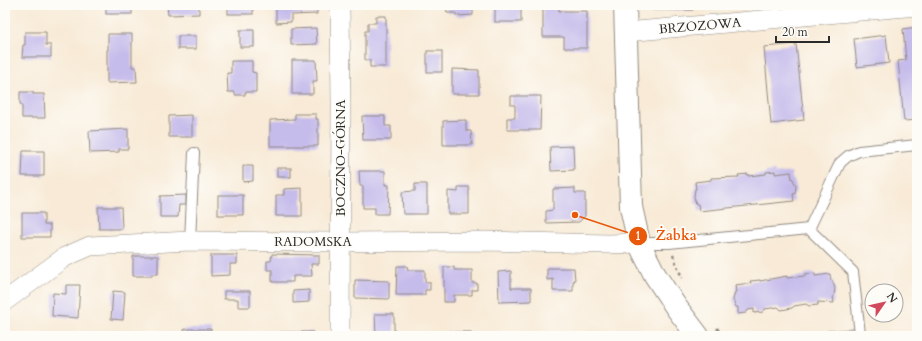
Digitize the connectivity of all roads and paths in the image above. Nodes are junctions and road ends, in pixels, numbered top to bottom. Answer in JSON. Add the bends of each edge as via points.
{"nodes":[{"id":1,"x":340,"y":5,"type":"edge"},
{"id":2,"x":625,"y":5,"type":"edge"},
{"id":3,"x":917,"y":6,"type":"edge"},
{"id":4,"x":890,"y":7,"type":"edge"},
{"id":5,"x":626,"y":32,"type":"junction"},
{"id":6,"x":917,"y":145,"type":"edge"},
{"id":7,"x":194,"y":154,"type":"dead end"},
{"id":8,"x":809,"y":229,"type":"junction"},
{"id":9,"x":190,"y":240,"type":"junction"},
{"id":10,"x":340,"y":242,"type":"junction"},
{"id":11,"x":639,"y":242,"type":"junction"},
{"id":12,"x":669,"y":243,"type":"junction"},
{"id":13,"x":684,"y":283,"type":"dead end"},
{"id":14,"x":5,"y":301,"type":"edge"},
{"id":15,"x":706,"y":330,"type":"edge"},
{"id":16,"x":340,"y":336,"type":"edge"},
{"id":17,"x":723,"y":336,"type":"edge"},
{"id":18,"x":830,"y":336,"type":"edge"}],
"edges":[{"from":1,"to":10,"type":"street","name":"BOCZNO-GÓRNA"},
{"from":2,"to":5,"type":"street"},
{"from":3,"to":4,"type":"street","name":"BRZOZOWA"},
{"from":4,"to":5,"type":"street","name":"BRZOZOWA"},
{"from":5,"to":11,"type":"street","via":[[631,207]]},
{"from":6,"to":8,"type":"lane","via":[[859,151],[848,156],[840,163]]},
{"from":7,"to":9,"type":"lane"},
{"from":8,"to":12,"type":"lane"},
{"from":8,"to":18,"type":"lane","via":[[853,272],[860,334]]},
{"from":9,"to":10,"type":"street","name":"RADOMSKA"},
{"from":9,"to":14,"type":"street","name":"RADOMSKA","via":[[90,246],[65,258]]},
{"from":10,"to":11,"type":"street","name":"RADOMSKA"},
{"from":10,"to":16,"type":"street","name":"BOCZNO-GÓRNA"},
{"from":11,"to":12,"type":"lane"},
{"from":11,"to":15,"type":"street","via":[[655,275],[676,307]]},
{"from":12,"to":13,"type":"path"},
{"from":15,"to":17,"type":"path"}]}
